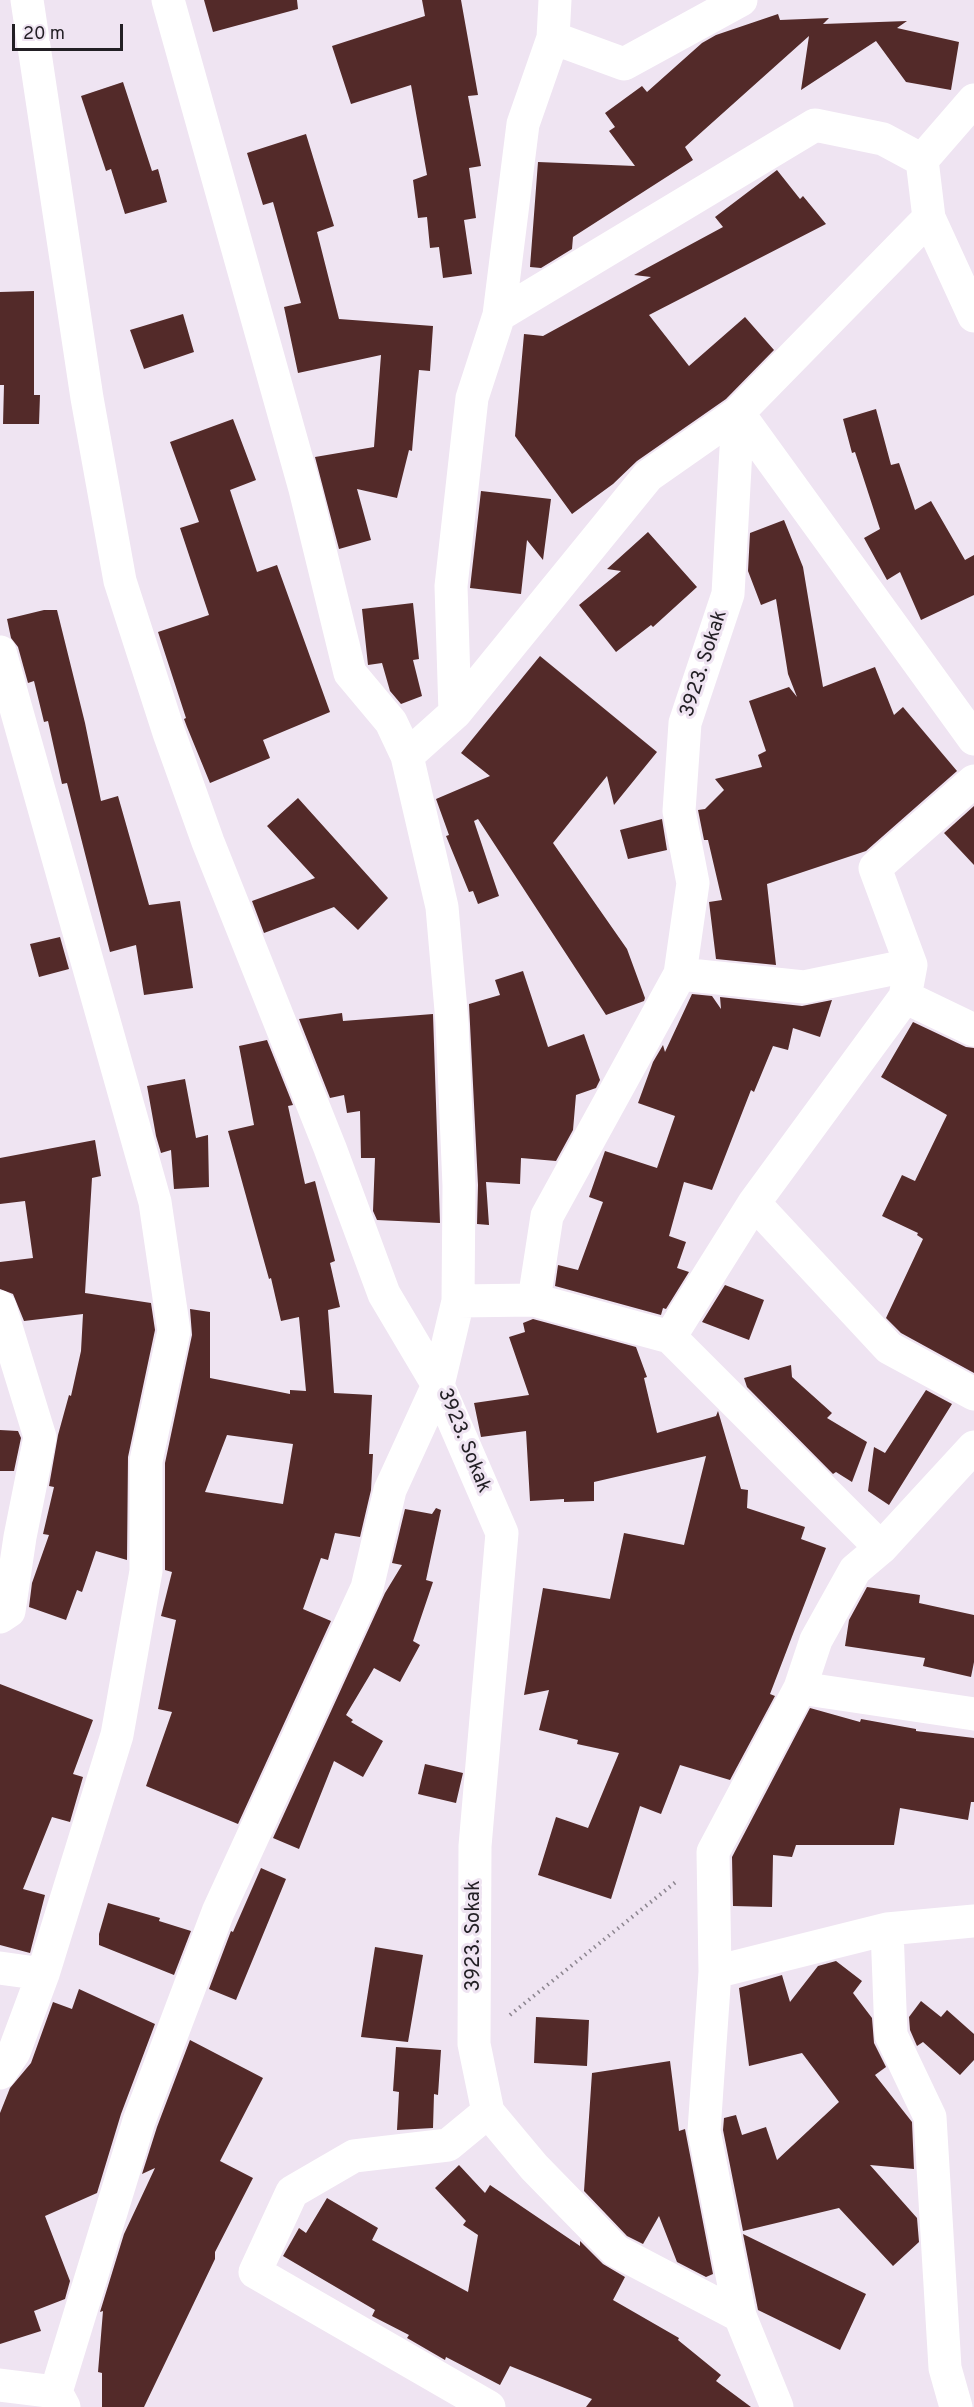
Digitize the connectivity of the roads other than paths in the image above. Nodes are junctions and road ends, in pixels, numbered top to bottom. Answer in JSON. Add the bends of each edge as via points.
{"nodes":[{"id":1,"x":27,"y":0,"type":"edge"},
{"id":2,"x":168,"y":0,"type":"edge"},
{"id":3,"x":555,"y":0,"type":"edge"},
{"id":4,"x":741,"y":0,"type":"edge"},
{"id":5,"x":553,"y":38,"type":"junction"},
{"id":6,"x":974,"y":100,"type":"edge"},
{"id":7,"x":922,"y":160,"type":"junction"},
{"id":8,"x":929,"y":218,"type":"junction"},
{"id":9,"x":499,"y":315,"type":"junction"},
{"id":10,"x":974,"y":316,"type":"edge"},
{"id":11,"x":738,"y":413,"type":"junction"},
{"id":12,"x":0,"y":652,"type":"edge"},
{"id":13,"x":455,"y":713,"type":"junction"},
{"id":14,"x":974,"y":739,"type":"edge"},
{"id":15,"x":407,"y":756,"type":"junction"},
{"id":16,"x":974,"y":782,"type":"edge"},
{"id":17,"x":911,"y":965,"type":"junction"},
{"id":18,"x":680,"y":974,"type":"junction"},
{"id":19,"x":904,"y":997,"type":"junction"},
{"id":20,"x":974,"y":1030,"type":"edge"},
{"id":21,"x":754,"y":1203,"type":"junction"},
{"id":22,"x":534,"y":1300,"type":"junction"},
{"id":23,"x":458,"y":1301,"type":"junction"},
{"id":24,"x":0,"y":1307,"type":"edge"},
{"id":25,"x":670,"y":1337,"type":"junction"},
{"id":26,"x":438,"y":1385,"type":"junction"},
{"id":27,"x":974,"y":1394,"type":"edge"},
{"id":28,"x":974,"y":1448,"type":"edge"},
{"id":29,"x":881,"y":1548,"type":"junction"},
{"id":30,"x":0,"y":1617,"type":"edge"},
{"id":31,"x":800,"y":1688,"type":"junction"},
{"id":32,"x":974,"y":1713,"type":"edge"},
{"id":33,"x":974,"y":1921,"type":"edge"},
{"id":34,"x":887,"y":1929,"type":"junction"},
{"id":35,"x":0,"y":1968,"type":"edge"},
{"id":36,"x":715,"y":1972,"type":"junction"},
{"id":37,"x":43,"y":1974,"type":"junction"},
{"id":38,"x":0,"y":2073,"type":"edge"},
{"id":39,"x":488,"y":2112,"type":"junction"},
{"id":40,"x":740,"y":2316,"type":"junction"},
{"id":41,"x":0,"y":2385,"type":"edge"},
{"id":42,"x":60,"y":2400,"type":"edge"},
{"id":43,"x":489,"y":2407,"type":"edge"},
{"id":44,"x":777,"y":2407,"type":"edge"},
{"id":45,"x":956,"y":2407,"type":"edge"}],
"edges":[{"from":1,"to":26,"type":"street","via":[[87,398],[120,581],[208,842],[384,1294]]},
{"from":2,"to":15,"type":"street","name":"3923. Sokak","via":[[305,489],[350,673],[391,722]]},
{"from":3,"to":5,"type":"street"},
{"from":4,"to":5,"type":"street","via":[[624,64]]},
{"from":5,"to":9,"type":"street","via":[[523,124]]},
{"from":6,"to":7,"type":"street"},
{"from":7,"to":8,"type":"street"},
{"from":7,"to":9,"type":"street","via":[[883,139],[815,125]]},
{"from":8,"to":10,"type":"street"},
{"from":8,"to":11,"type":"street"},
{"from":9,"to":13,"type":"street","via":[[472,398],[451,586]]},
{"from":11,"to":13,"type":"street","via":[[648,476]]},
{"from":11,"to":14,"type":"street"},
{"from":11,"to":18,"type":"street","name":"3923. Sokak","via":[[728,594],[686,723],[679,810],[693,883]]},
{"from":12,"to":37,"type":"street","via":[[154,1202],[174,1331],[146,1461],[146,1571],[117,1735]]},
{"from":13,"to":15,"type":"street"},
{"from":15,"to":23,"type":"street","name":"3923. Sokak","via":[[442,907],[452,1022]]},
{"from":16,"to":17,"type":"street","via":[[875,868]]},
{"from":17,"to":18,"type":"street","via":[[804,987]]},
{"from":17,"to":19,"type":"street"},
{"from":18,"to":22,"type":"street","name":"3923. Sokak","via":[[547,1216]]},
{"from":19,"to":20,"type":"street"},
{"from":19,"to":21,"type":"street"},
{"from":21,"to":25,"type":"street"},
{"from":21,"to":27,"type":"street","via":[[889,1348]]},
{"from":22,"to":23,"type":"street"},
{"from":22,"to":25,"type":"street"},
{"from":23,"to":26,"type":"street","name":"3923. Sokak"},
{"from":24,"to":30,"type":"street","via":[[40,1437],[9,1611]]},
{"from":25,"to":29,"type":"street"},
{"from":26,"to":39,"type":"street","name":"3923. Sokak","via":[[502,1533],[475,1846],[474,2044]]},
{"from":26,"to":42,"type":"street","via":[[390,1490],[367,1588],[218,1912],[139,2121]]},
{"from":28,"to":29,"type":"street"},
{"from":29,"to":31,"type":"street","via":[[855,1570],[816,1640]]},
{"from":31,"to":32,"type":"street"},
{"from":31,"to":36,"type":"street","via":[[713,1852]]},
{"from":33,"to":34,"type":"street"},
{"from":34,"to":36,"type":"street"},
{"from":34,"to":45,"type":"street","via":[[891,2035],[930,2117],[945,2368]]},
{"from":35,"to":37,"type":"street"},
{"from":36,"to":40,"type":"street","via":[[704,2131]]},
{"from":37,"to":38,"type":"street","via":[[14,2052]]},
{"from":39,"to":40,"type":"street","name":"3923. Sokak","via":[[534,2167],[616,2251]]},
{"from":39,"to":43,"type":"street","via":[[448,2145],[354,2156],[292,2192],[255,2272]]},
{"from":40,"to":44,"type":"street"},
{"from":41,"to":42,"type":"street"}]}
